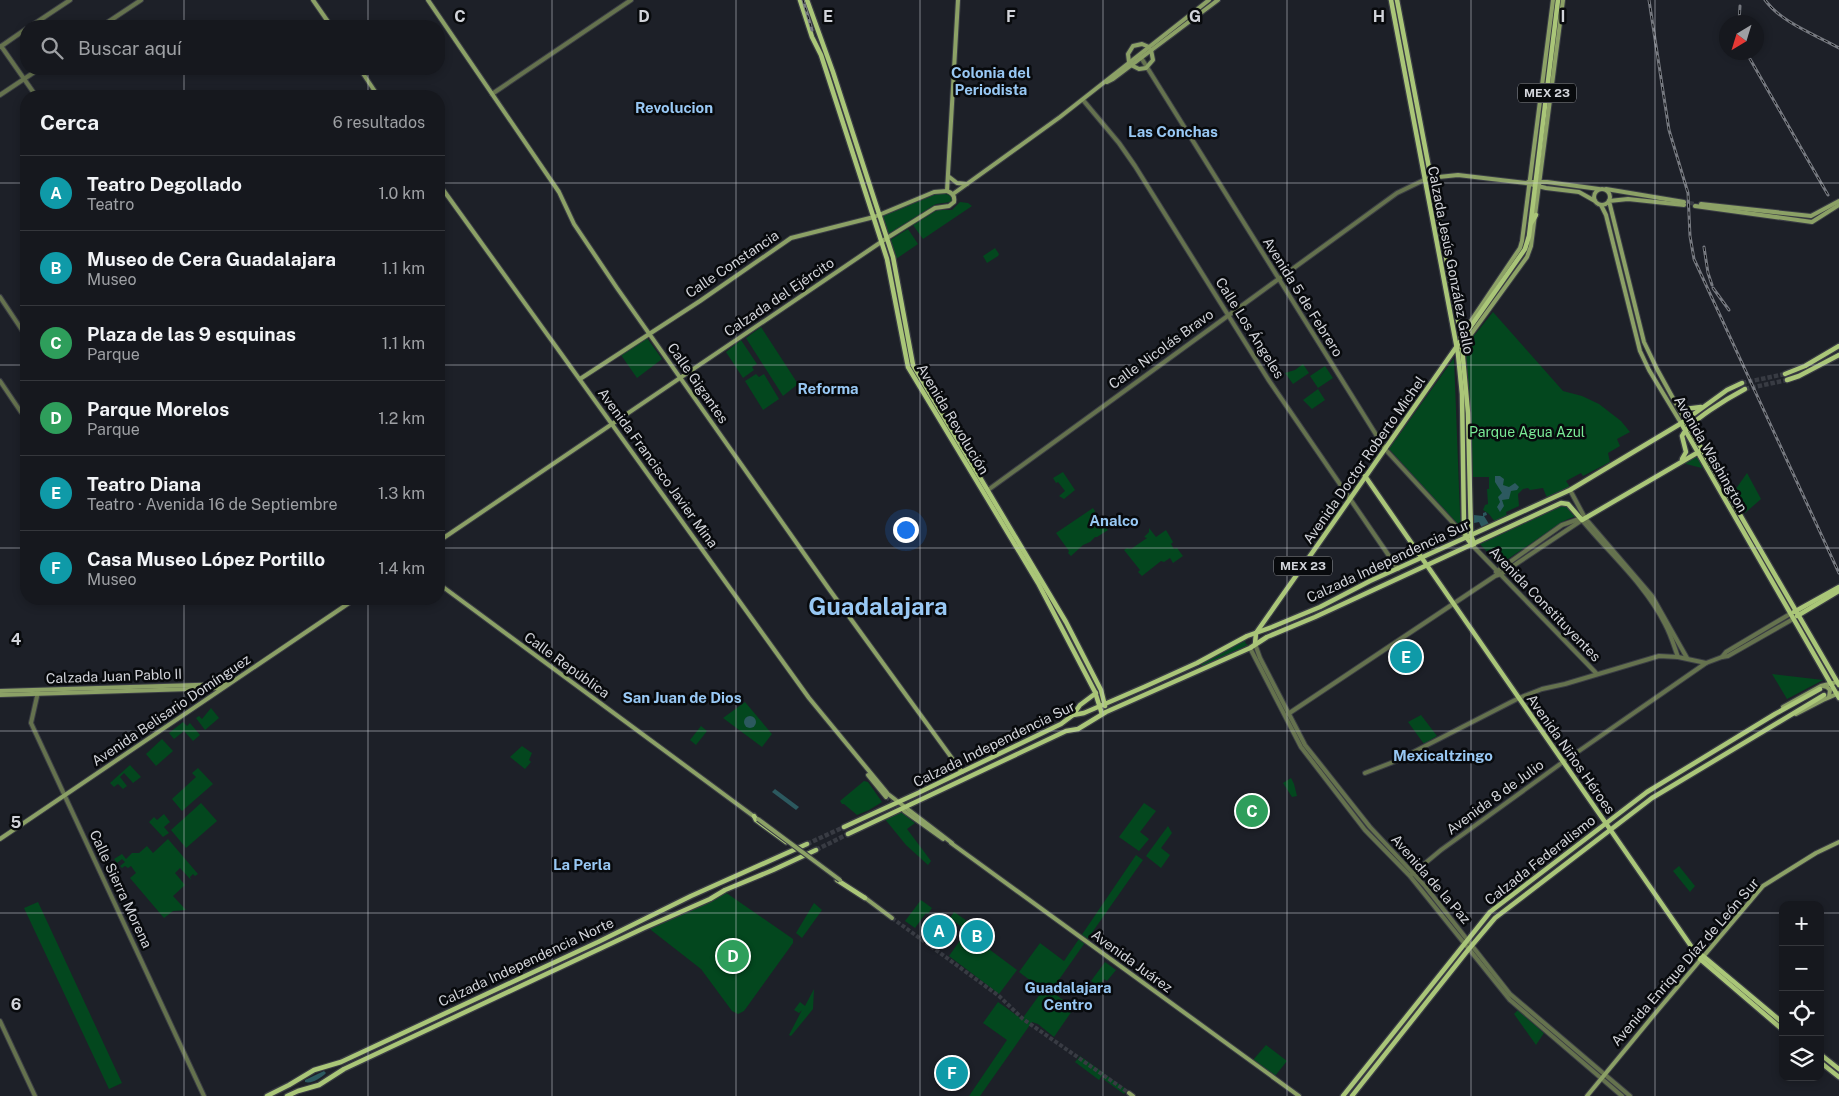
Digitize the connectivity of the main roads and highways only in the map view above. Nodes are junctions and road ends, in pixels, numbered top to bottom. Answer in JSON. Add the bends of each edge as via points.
{"nodes":[{"id":1,"x":313,"y":0,"type":"edge"},
{"id":2,"x":428,"y":0,"type":"edge"},
{"id":3,"x":800,"y":0,"type":"edge"},
{"id":4,"x":807,"y":0,"type":"edge"},
{"id":5,"x":958,"y":0,"type":"edge"},
{"id":6,"x":1209,"y":0,"type":"edge"},
{"id":7,"x":1218,"y":0,"type":"edge"},
{"id":8,"x":1391,"y":0,"type":"edge"},
{"id":9,"x":1397,"y":0,"type":"edge"},
{"id":10,"x":1553,"y":0,"type":"edge"},
{"id":11,"x":1558,"y":0,"type":"edge"},
{"id":12,"x":1563,"y":0,"type":"edge"},
{"id":13,"x":327,"y":20,"type":"edge"},
{"id":14,"x":442,"y":20,"type":"edge"},
{"id":15,"x":445,"y":25,"type":"edge"},
{"id":16,"x":1150,"y":49,"type":"junction"},
{"id":17,"x":1130,"y":64,"type":"junction"},
{"id":18,"x":364,"y":75,"type":"edge"},
{"id":19,"x":374,"y":90,"type":"edge"},
{"id":20,"x":1541,"y":120,"type":"junction"},
{"id":21,"x":948,"y":176,"type":"junction"},
{"id":22,"x":1431,"y":177,"type":"junction"},
{"id":23,"x":1424,"y":180,"type":"junction"},
{"id":24,"x":559,"y":183,"type":"dead end"},
{"id":25,"x":1534,"y":183,"type":"junction"},
{"id":26,"x":554,"y":184,"type":"junction"},
{"id":27,"x":967,"y":184,"type":"junction"},
{"id":28,"x":1599,"y":190,"type":"junction"},
{"id":29,"x":1606,"y":190,"type":"junction"},
{"id":30,"x":948,"y":191,"type":"junction"},
{"id":31,"x":1619,"y":191,"type":"junction"},
{"id":32,"x":445,"y":192,"type":"edge"},
{"id":33,"x":953,"y":194,"type":"junction"},
{"id":34,"x":1615,"y":199,"type":"junction"},
{"id":35,"x":1595,"y":201,"type":"junction"},
{"id":36,"x":1609,"y":201,"type":"junction"},
{"id":37,"x":1839,"y":201,"type":"edge"},
{"id":38,"x":1600,"y":205,"type":"junction"},
{"id":39,"x":1839,"y":206,"type":"edge"},
{"id":40,"x":880,"y":215,"type":"junction"},
{"id":41,"x":1536,"y":215,"type":"junction"},
{"id":42,"x":874,"y":217,"type":"junction"},
{"id":43,"x":1529,"y":225,"type":"junction"},
{"id":44,"x":1527,"y":232,"type":"junction"},
{"id":45,"x":884,"y":240,"type":"junction"},
{"id":46,"x":1515,"y":255,"type":"junction"},
{"id":47,"x":1522,"y":259,"type":"junction"},
{"id":48,"x":1510,"y":263,"type":"junction"},
{"id":49,"x":1516,"y":267,"type":"junction"},
{"id":50,"x":1493,"y":291,"type":"junction"},
{"id":51,"x":649,"y":333,"type":"junction"},
{"id":52,"x":1461,"y":339,"type":"junction"},
{"id":53,"x":1839,"y":346,"type":"edge"},
{"id":54,"x":1462,"y":348,"type":"junction"},
{"id":55,"x":1456,"y":349,"type":"junction"},
{"id":56,"x":1839,"y":354,"type":"edge"},
{"id":57,"x":1784,"y":374,"type":"tunnel mouth"},
{"id":58,"x":680,"y":378,"type":"junction"},
{"id":59,"x":580,"y":379,"type":"junction"},
{"id":60,"x":1788,"y":380,"type":"tunnel mouth"},
{"id":61,"x":1742,"y":383,"type":"tunnel mouth"},
{"id":62,"x":1745,"y":389,"type":"tunnel mouth"},
{"id":63,"x":1678,"y":407,"type":"junction"},
{"id":64,"x":1702,"y":407,"type":"junction"},
{"id":65,"x":1683,"y":422,"type":"junction"},
{"id":66,"x":612,"y":424,"type":"junction"},
{"id":67,"x":1687,"y":429,"type":"junction"},
{"id":68,"x":1699,"y":451,"type":"junction"},
{"id":69,"x":1682,"y":460,"type":"junction"},
{"id":70,"x":1365,"y":476,"type":"junction"},
{"id":71,"x":1471,"y":535,"type":"junction"},
{"id":72,"x":445,"y":537,"type":"edge"},
{"id":73,"x":1466,"y":537,"type":"junction"},
{"id":74,"x":1473,"y":544,"type":"junction"},
{"id":75,"x":1422,"y":558,"type":"junction"},
{"id":76,"x":1427,"y":565,"type":"junction"},
{"id":77,"x":1839,"y":586,"type":"edge"},
{"id":78,"x":445,"y":588,"type":"edge"},
{"id":79,"x":1839,"y":591,"type":"edge"},
{"id":80,"x":345,"y":605,"type":"edge"},
{"id":81,"x":1797,"y":613,"type":"junction"},
{"id":82,"x":1792,"y":616,"type":"junction"},
{"id":83,"x":1256,"y":633,"type":"junction"},
{"id":84,"x":1255,"y":644,"type":"junction"},
{"id":85,"x":1830,"y":683,"type":"junction"},
{"id":86,"x":1838,"y":683,"type":"edge"},
{"id":87,"x":228,"y":684,"type":"junction"},
{"id":88,"x":1821,"y":687,"type":"junction"},
{"id":89,"x":222,"y":688,"type":"junction"},
{"id":90,"x":0,"y":691,"type":"edge"},
{"id":91,"x":38,"y":691,"type":"junction"},
{"id":92,"x":1096,"y":693,"type":"junction"},
{"id":93,"x":0,"y":695,"type":"edge"},
{"id":94,"x":1838,"y":695,"type":"edge"},
{"id":95,"x":1827,"y":696,"type":"junction"},
{"id":96,"x":1102,"y":705,"type":"junction"},
{"id":97,"x":1104,"y":713,"type":"junction"},
{"id":98,"x":1072,"y":716,"type":"junction"},
{"id":99,"x":1720,"y":747,"type":"junction"},
{"id":100,"x":1703,"y":759,"type":"dead end"},
{"id":101,"x":862,"y":764,"type":"junction"},
{"id":102,"x":962,"y":772,"type":"junction"},
{"id":103,"x":886,"y":797,"type":"tunnel mouth"},
{"id":104,"x":897,"y":802,"type":"junction"},
{"id":105,"x":904,"y":809,"type":"junction"},
{"id":106,"x":756,"y":818,"type":"joint"},
{"id":107,"x":1606,"y":823,"type":"junction"},
{"id":108,"x":844,"y":827,"type":"tunnel mouth"},
{"id":109,"x":1610,"y":830,"type":"junction"},
{"id":110,"x":848,"y":834,"type":"tunnel mouth"},
{"id":111,"x":0,"y":840,"type":"edge"},
{"id":112,"x":1839,"y":842,"type":"edge"},
{"id":113,"x":807,"y":844,"type":"tunnel mouth"},
{"id":114,"x":816,"y":850,"type":"tunnel mouth"},
{"id":115,"x":800,"y":851,"type":"junction"},
{"id":116,"x":865,"y":898,"type":"junction"},
{"id":117,"x":892,"y":918,"type":"tunnel mouth"},
{"id":118,"x":1468,"y":944,"type":"junction"},
{"id":119,"x":1701,"y":957,"type":"junction"},
{"id":120,"x":1779,"y":1020,"type":"edge"},
{"id":121,"x":1779,"y":1026,"type":"edge"},
{"id":122,"x":1824,"y":1057,"type":"edge"},
{"id":123,"x":1824,"y":1065,"type":"edge"},
{"id":124,"x":1839,"y":1069,"type":"edge"},
{"id":125,"x":1839,"y":1077,"type":"edge"},
{"id":126,"x":267,"y":1096,"type":"edge"},
{"id":127,"x":287,"y":1096,"type":"edge"},
{"id":128,"x":1299,"y":1096,"type":"edge"},
{"id":129,"x":1343,"y":1096,"type":"edge"},
{"id":130,"x":1352,"y":1096,"type":"edge"},
{"id":131,"x":1587,"y":1096,"type":"edge"}],
"edges":[{"from":1,"to":13,"type":"main road"},
{"from":2,"to":14,"type":"main road","name":"Calle Gigantes"},
{"from":3,"to":42,"type":"main road","name":"Avenida Revolución"},
{"from":4,"to":40,"type":"main road","name":"Avenida Revolución"},
{"from":5,"to":21,"type":"main road"},
{"from":6,"to":16,"type":"main road","name":"Calzada del Ejército"},
{"from":7,"to":16,"type":"main road","name":"Calzada del Ejército"},
{"from":8,"to":23,"type":"main road","name":"Calzada Jesús González Gallo"},
{"from":9,"to":22,"type":"main road","name":"Calzada Jesús González Gallo"},
{"from":10,"to":20,"type":"main road","name":"Avenida Doctor Roberto Michel"},
{"from":11,"to":20,"type":"main road","name":"Avenida Doctor Roberto Michel","number":"MEX 23"},
{"from":12,"to":25,"type":"main road","name":"Avenida Doctor Roberto Michel"},
{"from":15,"to":26,"type":"main road","name":"Calle Gigantes"},
{"from":16,"to":17,"type":"main road","name":"Calzada del Ejército"},
{"from":16,"to":17,"type":"main road","via":[[1139,44],[1132,46],[1128,54]]},
{"from":16,"to":17,"type":"main road","via":[[1153,60],[1146,68],[1138,69]]},
{"from":17,"to":27,"type":"main road","name":"Calzada del Ejército"},
{"from":18,"to":19,"type":"main road"},
{"from":20,"to":25,"type":"main road","name":"Avenida Doctor Roberto Michel","number":"MEX 23"},
{"from":21,"to":27,"type":"main road","via":[[957,183]]},
{"from":21,"to":30,"type":"main road"},
{"from":22,"to":23,"type":"main road"},
{"from":22,"to":25,"type":"main road","via":[[1468,175]]},
{"from":22,"to":52,"type":"main road","name":"Calzada Jesús González Gallo"},
{"from":23,"to":55,"type":"main road","name":"Calzada Jesús González Gallo"},
{"from":24,"to":26,"type":"main road"},
{"from":25,"to":28,"type":"main road"},
{"from":25,"to":35,"type":"main road","via":[[1578,192]]},
{"from":25,"to":41,"type":"main road","name":"Avenida Doctor Roberto Michel"},
{"from":25,"to":43,"type":"main road","name":"Avenida Doctor Roberto Michel","number":"MEX 23"},
{"from":26,"to":51,"type":"main road","name":"Calle Gigantes","via":[[574,224]]},
{"from":27,"to":33,"type":"main road","name":"Calzada del Ejército"},
{"from":28,"to":29,"type":"main road"},
{"from":28,"to":35,"type":"main road","via":[[1595,193]]},
{"from":29,"to":31,"type":"main road"},
{"from":29,"to":36,"type":"main road","via":[[1610,195]]},
{"from":30,"to":33,"type":"main road"},
{"from":30,"to":40,"type":"main road","name":"Calle Constancia","via":[[934,192]]},
{"from":31,"to":34,"type":"main road"},
{"from":31,"to":34,"type":"main road","via":[[1684,203]]},
{"from":32,"to":59,"type":"main road","name":"Avenida Francisco Javier Mina"},
{"from":33,"to":45,"type":"main road","name":"Calzada del Ejército","via":[[951,205],[935,208]]},
{"from":34,"to":36,"type":"main road"},
{"from":35,"to":38,"type":"main road"},
{"from":36,"to":38,"type":"main road"},
{"from":36,"to":63,"type":"main road","name":"Avenida Washington","via":[[1644,342]]},
{"from":37,"to":39,"type":"main road","via":[[1809,216],[1695,205],[1812,222]]},
{"from":38,"to":65,"type":"main road","name":"Avenida Washington","via":[[1606,215],[1640,351]]},
{"from":40,"to":42,"type":"main road","name":"Calle Constancia"},
{"from":40,"to":45,"type":"main road","name":"Avenida Revolución"},
{"from":41,"to":43,"type":"main road"},
{"from":41,"to":47,"type":"main road","name":"Avenida Doctor Roberto Michel","via":[[1531,246]]},
{"from":42,"to":45,"type":"main road","name":"Avenida Revolución"},
{"from":42,"to":51,"type":"main road","name":"Calle Constancia","via":[[791,238]]},
{"from":43,"to":44,"type":"main road","name":"Avenida Doctor Roberto Michel","number":"MEX 23"},
{"from":44,"to":46,"type":"main road","name":"Avenida Doctor Roberto Michel"},
{"from":44,"to":47,"type":"main road","name":"Avenida Doctor Roberto Michel","number":"MEX 23"},
{"from":45,"to":58,"type":"main road","name":"Calzada del Ejército"},
{"from":45,"to":92,"type":"main road","name":"Avenida Revolución","via":[[908,367],[1038,583]]},
{"from":45,"to":96,"type":"main road","name":"Avenida Revolución","via":[[894,262],[913,365],[1066,622],[1101,690]]},
{"from":46,"to":47,"type":"main road"},
{"from":46,"to":48,"type":"main road","name":"Avenida Doctor Roberto Michel"},
{"from":47,"to":49,"type":"main road","name":"Avenida Doctor Roberto Michel","number":"MEX 23"},
{"from":48,"to":49,"type":"main road"},
{"from":48,"to":50,"type":"main road","name":"Avenida Doctor Roberto Michel"},
{"from":49,"to":50,"type":"main road","name":"Avenida Doctor Roberto Michel","number":"MEX 23"},
{"from":49,"to":54,"type":"main road","name":"Avenida Doctor Roberto Michel"},
{"from":50,"to":52,"type":"main road","name":"Avenida Doctor Roberto Michel","number":"MEX 23"},
{"from":51,"to":58,"type":"main road","name":"Calle Gigantes"},
{"from":51,"to":59,"type":"main road","name":"Calle Constancia"},
{"from":52,"to":54,"type":"main road","name":"Calzada Jesús González Gallo"},
{"from":52,"to":55,"type":"main road","name":"Avenida Doctor Roberto Michel","number":"MEX 23"},
{"from":53,"to":57,"type":"main road"},
{"from":54,"to":55,"type":"main road"},
{"from":54,"to":71,"type":"main road","name":"Calzada Jesús González Gallo","via":[[1468,413]]},
{"from":55,"to":70,"type":"main road","name":"Avenida Doctor Roberto Michel","number":"MEX 23"},
{"from":55,"to":73,"type":"main road","name":"Calzada Jesús González Gallo","via":[[1462,394]]},
{"from":56,"to":60,"type":"main road"},
{"from":58,"to":66,"type":"main road","name":"Calzada del Ejército"},
{"from":58,"to":102,"type":"main road","name":"Calle Gigantes"},
{"from":59,"to":66,"type":"main road","name":"Avenida Francisco Javier Mina"},
{"from":61,"to":64,"type":"main road","name":"Calzada Independencia Sur"},
{"from":62,"to":67,"type":"main road"},
{"from":63,"to":64,"type":"main road"},
{"from":63,"to":65,"type":"main road","name":"Avenida Washington"},
{"from":64,"to":65,"type":"main road","name":"Calzada Independencia Sur"},
{"from":65,"to":67,"type":"main road","name":"Avenida Washington"},
{"from":65,"to":71,"type":"main road","name":"Calzada Independencia Sur","via":[[1570,490]]},
{"from":66,"to":72,"type":"main road"},
{"from":66,"to":101,"type":"main road","name":"Avenida Francisco Javier Mina","via":[[809,698]]},
{"from":67,"to":68,"type":"main road","name":"Avenida Washington"},
{"from":67,"to":69,"type":"main road","via":[[1682,436],[1686,452]]},
{"from":68,"to":69,"type":"main road"},
{"from":68,"to":81,"type":"main road","name":"Avenida Washington"},
{"from":68,"to":82,"type":"main road","name":"Avenida Washington"},
{"from":69,"to":74,"type":"main road","name":"Calzada Independencia Sur","via":[[1582,518],[1568,504],[1560,503]]},
{"from":70,"to":75,"type":"main road","name":"Avenida Niños Héroes"},
{"from":70,"to":83,"type":"main road","name":"Avenida Doctor Roberto Michel","number":"MEX 23"},
{"from":71,"to":73,"type":"main road","name":"Calzada Independencia Sur"},
{"from":71,"to":74,"type":"main road","name":"Calzada Jesús González Gallo"},
{"from":73,"to":74,"type":"main road"},
{"from":73,"to":75,"type":"main road","name":"Calzada Independencia Sur"},
{"from":74,"to":76,"type":"main road","name":"Calzada Independencia Sur"},
{"from":75,"to":76,"type":"main road","name":"Avenida Niños Héroes"},
{"from":75,"to":83,"type":"main road","name":"Calzada Independencia Sur"},
{"from":76,"to":84,"type":"main road","name":"Calzada Independencia Sur"},
{"from":76,"to":107,"type":"main road","name":"Avenida Niños Héroes"},
{"from":77,"to":81,"type":"main road","name":"Avenida 8 de Julio"},
{"from":78,"to":106,"type":"main road","name":"Calle República"},
{"from":79,"to":81,"type":"main road","name":"Avenida 8 de Julio"},
{"from":80,"to":87,"type":"main road","name":"Avenida Belisario Domínguez"},
{"from":81,"to":82,"type":"main road","name":"Avenida 8 de Julio"},
{"from":81,"to":86,"type":"main road","name":"Avenida Washington"},
{"from":82,"to":85,"type":"main road","name":"Avenida Washington"},
{"from":83,"to":84,"type":"main road"},
{"from":83,"to":96,"type":"main road","name":"Calzada Independencia Sur"},
{"from":84,"to":97,"type":"main road","name":"Calzada Independencia Sur"},
{"from":85,"to":86,"type":"main road","name":"Calzada Federalismo"},
{"from":85,"to":88,"type":"main road","name":"Calzada Federalismo"},
{"from":85,"to":94,"type":"main road","name":"Avenida Washington"},
{"from":87,"to":89,"type":"main road","name":"Avenida Belisario Domínguez"},
{"from":87,"to":91,"type":"main road","name":"Calzada Juan Pablo II"},
{"from":88,"to":95,"type":"main road","via":[[1829,688]]},
{"from":88,"to":99,"type":"main road","name":"Calzada Federalismo"},
{"from":89,"to":91,"type":"main road","name":"Calzada Juan Pablo II"},
{"from":89,"to":111,"type":"main road","name":"Avenida Belisario Domínguez"},
{"from":90,"to":91,"type":"main road","name":"Calzada Juan Pablo II"},
{"from":91,"to":93,"type":"main road","name":"Calzada Juan Pablo II"},
{"from":92,"to":96,"type":"main road","name":"Avenida Revolución"},
{"from":92,"to":98,"type":"main road"},
{"from":94,"to":95,"type":"main road","name":"Calzada Federalismo"},
{"from":95,"to":109,"type":"main road","name":"Calzada Federalismo","via":[[1655,796]]},
{"from":96,"to":97,"type":"main road","name":"Avenida Revolución"},
{"from":96,"to":98,"type":"main road","name":"Calzada Independencia Sur"},
{"from":97,"to":105,"type":"main road","name":"Calzada Independencia Sur","via":[[1078,729],[1066,731]]},
{"from":98,"to":102,"type":"main road","name":"Calzada Independencia Sur"},
{"from":99,"to":100,"type":"main road"},
{"from":99,"to":107,"type":"main road","name":"Calzada Federalismo","via":[[1647,792]]},
{"from":101,"to":103,"type":"main road","name":"Avenida Francisco Javier Mina"},
{"from":101,"to":104,"type":"main road","name":"Avenida Francisco Javier Mina"},
{"from":102,"to":104,"type":"main road","name":"Calzada Independencia Sur"},
{"from":104,"to":105,"type":"main road","name":"Avenida Juárez"},
{"from":104,"to":108,"type":"main road"},
{"from":105,"to":110,"type":"main road"},
{"from":105,"to":128,"type":"main road","name":"Avenida Juárez"},
{"from":106,"to":115,"type":"main road"},
{"from":107,"to":109,"type":"main road","name":"Avenida Niños Héroes"},
{"from":107,"to":118,"type":"main road","name":"Calzada Federalismo","via":[[1489,914]]},
{"from":109,"to":118,"type":"main road","name":"Calzada Federalismo","via":[[1495,918]]},
{"from":109,"to":119,"type":"main road","name":"Avenida Niños Héroes"},
{"from":112,"to":119,"type":"main road","name":"Avenida Enrique Díaz de León Sur","via":[[1767,883]]},
{"from":113,"to":115,"type":"main road"},
{"from":114,"to":115,"type":"main road"},
{"from":115,"to":116,"type":"main road"},
{"from":115,"to":116,"type":"main road","bridge":true},
{"from":115,"to":126,"type":"main road","name":"Calzada Independencia Norte","via":[[691,896],[340,1062],[314,1070]]},
{"from":115,"to":127,"type":"main road","name":"Calzada Independencia Norte","via":[[679,914],[408,1038],[344,1069],[320,1085]]},
{"from":116,"to":117,"type":"main road"},
{"from":118,"to":129,"type":"main road","name":"Calzada Federalismo"},
{"from":118,"to":130,"type":"main road","name":"Calzada Federalismo"},
{"from":119,"to":120,"type":"main road","name":"Avenida Niños Héroes"},
{"from":119,"to":121,"type":"main road","name":"Avenida Niños Héroes"},
{"from":119,"to":131,"type":"main road","name":"Avenida Enrique Díaz de León Sur"},
{"from":122,"to":124,"type":"main road"},
{"from":123,"to":125,"type":"main road"}]}
